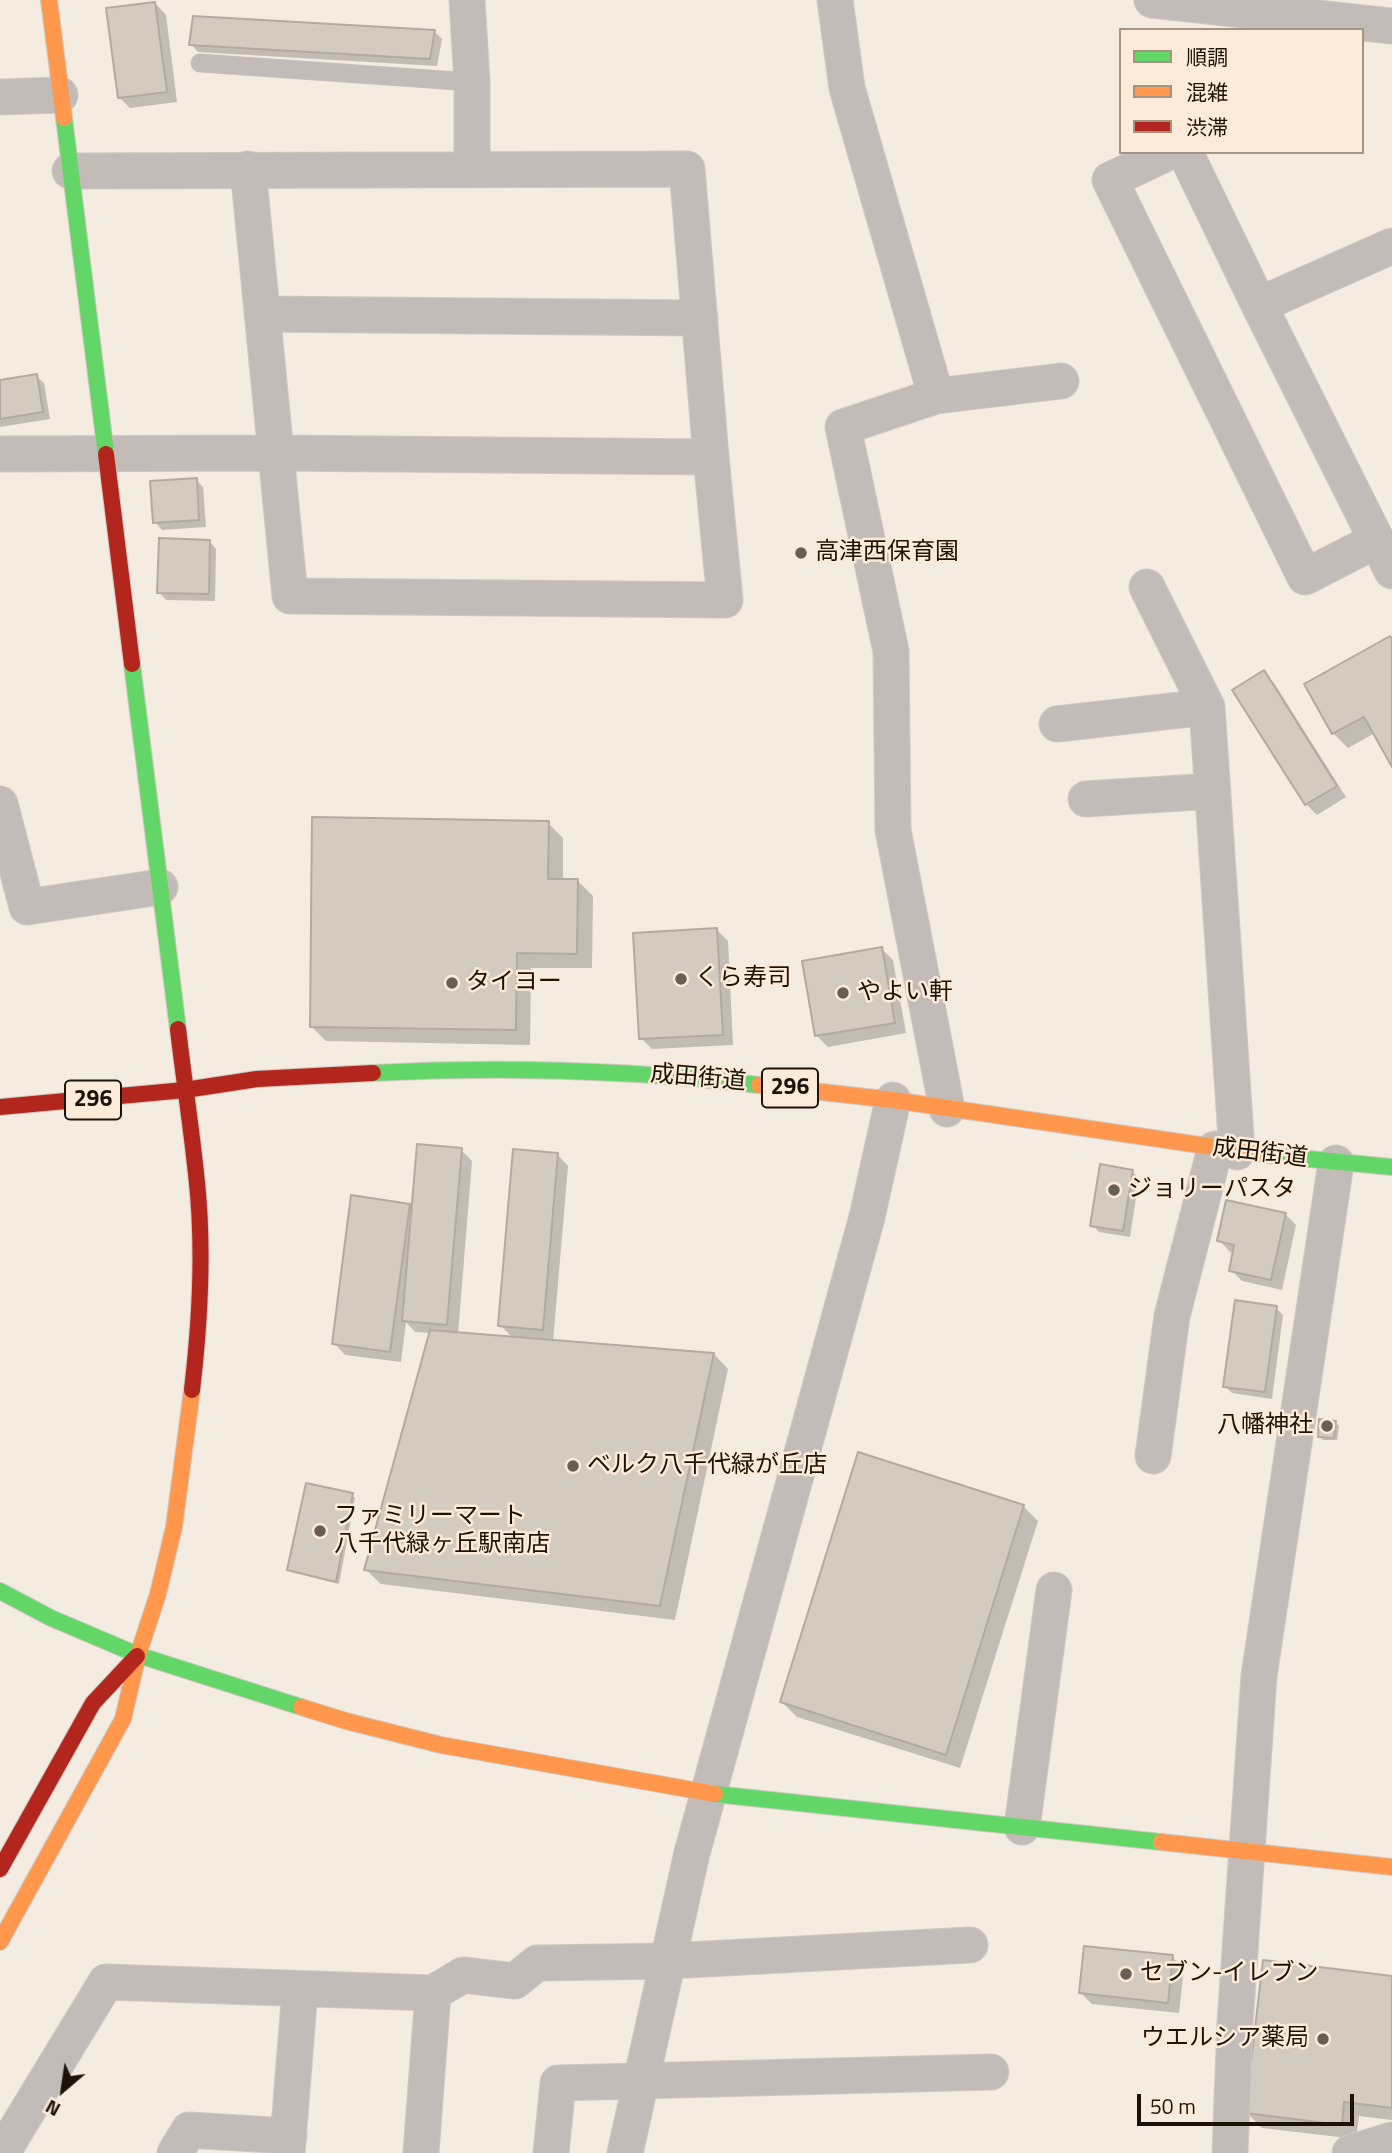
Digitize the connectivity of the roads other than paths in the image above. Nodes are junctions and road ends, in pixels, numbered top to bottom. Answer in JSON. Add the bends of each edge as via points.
{"nodes":[{"id":1,"x":49,"y":0,"type":"edge"},
{"id":2,"x":467,"y":0,"type":"edge"},
{"id":3,"x":835,"y":0,"type":"edge"},
{"id":4,"x":1152,"y":0,"type":"edge"},
{"id":5,"x":1392,"y":26,"type":"edge"},
{"id":6,"x":200,"y":63,"type":"dead end"},
{"id":7,"x":472,"y":82,"type":"junction"},
{"id":8,"x":60,"y":95,"type":"junction"},
{"id":9,"x":0,"y":97,"type":"edge"},
{"id":10,"x":1165,"y":154,"type":"edge"},
{"id":11,"x":1186,"y":154,"type":"edge"},
{"id":12,"x":472,"y":168,"type":"junction"},
{"id":13,"x":248,"y":169,"type":"junction"},
{"id":14,"x":69,"y":171,"type":"junction"},
{"id":15,"x":1392,"y":246,"type":"edge"},
{"id":16,"x":1259,"y":305,"type":"junction"},
{"id":17,"x":262,"y":314,"type":"junction"},
{"id":18,"x":700,"y":318,"type":"junction"},
{"id":19,"x":1061,"y":381,"type":"dead end"},
{"id":20,"x":936,"y":396,"type":"junction"},
{"id":21,"x":105,"y":453,"type":"junction"},
{"id":22,"x":275,"y":453,"type":"junction"},
{"id":23,"x":0,"y":454,"type":"edge"},
{"id":24,"x":711,"y":457,"type":"junction"},
{"id":25,"x":1384,"y":555,"type":"edge"},
{"id":26,"x":1147,"y":587,"type":"dead end"},
{"id":27,"x":1207,"y":707,"type":"junction"},
{"id":28,"x":1057,"y":724,"type":"dead end"},
{"id":29,"x":1213,"y":791,"type":"junction"},
{"id":30,"x":1086,"y":799,"type":"dead end"},
{"id":31,"x":0,"y":804,"type":"edge"},
{"id":32,"x":160,"y":887,"type":"junction"},
{"id":33,"x":185,"y":1090,"type":"junction"},
{"id":34,"x":893,"y":1100,"type":"junction"},
{"id":35,"x":0,"y":1107,"type":"edge"},
{"id":36,"x":947,"y":1108,"type":"junction"},
{"id":37,"x":1226,"y":1150,"type":"junction"},
{"id":38,"x":1336,"y":1163,"type":"junction"},
{"id":39,"x":1392,"y":1167,"type":"edge"},
{"id":40,"x":1153,"y":1456,"type":"dead end"},
{"id":41,"x":1054,"y":1590,"type":"dead end"},
{"id":42,"x":0,"y":1591,"type":"edge"},
{"id":43,"x":138,"y":1655,"type":"junction"},
{"id":44,"x":709,"y":1793,"type":"junction"},
{"id":45,"x":1022,"y":1827,"type":"junction"},
{"id":46,"x":1246,"y":1850,"type":"junction"},
{"id":47,"x":1392,"y":1867,"type":"edge"},
{"id":48,"x":0,"y":1869,"type":"edge"},
{"id":49,"x":0,"y":1942,"type":"edge"},
{"id":50,"x":970,"y":1945,"type":"dead end"},
{"id":51,"x":668,"y":1961,"type":"junction"},
{"id":52,"x":300,"y":1989,"type":"junction"},
{"id":53,"x":433,"y":1993,"type":"junction"},
{"id":54,"x":991,"y":2072,"type":"dead end"},
{"id":55,"x":642,"y":2080,"type":"junction"},
{"id":56,"x":1392,"y":2140,"type":"edge"},
{"id":57,"x":288,"y":2144,"type":"edge"},
{"id":58,"x":2,"y":2153,"type":"edge"},
{"id":59,"x":176,"y":2153,"type":"edge"},
{"id":60,"x":421,"y":2153,"type":"edge"},
{"id":61,"x":551,"y":2153,"type":"edge"},
{"id":62,"x":625,"y":2153,"type":"edge"},
{"id":63,"x":1230,"y":2153,"type":"edge"},
{"id":64,"x":1350,"y":2153,"type":"edge"}],
"edges":[{"from":1,"to":8,"type":"main road"},
{"from":2,"to":7,"type":"street"},
{"from":3,"to":20,"type":"street","via":[[847,88]]},
{"from":4,"to":5,"type":"street"},
{"from":6,"to":7,"type":"lane"},
{"from":7,"to":12,"type":"street"},
{"from":8,"to":9,"type":"street"},
{"from":8,"to":14,"type":"main road"},
{"from":10,"to":25,"type":"street","via":[[1110,180],[1305,577]]},
{"from":11,"to":16,"type":"street"},
{"from":12,"to":13,"type":"street"},
{"from":12,"to":18,"type":"street","via":[[687,169]]},
{"from":13,"to":14,"type":"street"},
{"from":13,"to":17,"type":"street"},
{"from":14,"to":21,"type":"main road"},
{"from":15,"to":16,"type":"street"},
{"from":16,"to":25,"type":"street"},
{"from":17,"to":18,"type":"street"},
{"from":17,"to":22,"type":"street"},
{"from":18,"to":24,"type":"street"},
{"from":19,"to":20,"type":"street"},
{"from":20,"to":36,"type":"street","via":[[843,427],[891,651],[892,830]]},
{"from":21,"to":22,"type":"street"},
{"from":21,"to":23,"type":"street"},
{"from":21,"to":32,"type":"main road"},
{"from":22,"to":24,"type":"street"},
{"from":22,"to":24,"type":"street","via":[[290,596],[725,600]]},
{"from":26,"to":27,"type":"street"},
{"from":27,"to":28,"type":"street"},
{"from":27,"to":29,"type":"street"},
{"from":29,"to":30,"type":"street"},
{"from":29,"to":37,"type":"street"},
{"from":31,"to":32,"type":"street","via":[[27,906]]},
{"from":32,"to":33,"type":"main road"},
{"from":33,"to":34,"type":"main road","name":"成田街道","number":"296","via":[[257,1079],[443,1069],[583,1070]]},
{"from":33,"to":35,"type":"main road","name":"成田街道","number":"296"},
{"from":33,"to":43,"type":"main road","via":[[197,1185],[197,1348],[174,1527]]},
{"from":34,"to":36,"type":"main road","name":"成田街道","number":"296"},
{"from":34,"to":44,"type":"street","via":[[867,1217]]},
{"from":36,"to":37,"type":"main road","name":"成田街道","number":"296"},
{"from":37,"to":38,"type":"main road","name":"成田街道","number":"296"},
{"from":37,"to":40,"type":"street","via":[[1172,1316]]},
{"from":38,"to":39,"type":"main road","name":"成田街道","number":"296"},
{"from":38,"to":46,"type":"street","via":[[1259,1676]]},
{"from":41,"to":45,"type":"street"},
{"from":42,"to":43,"type":"main road"},
{"from":43,"to":44,"type":"main road","via":[[346,1721],[441,1745]]},
{"from":43,"to":48,"type":"main road","via":[[93,1703]]},
{"from":43,"to":49,"type":"main road","via":[[123,1719]]},
{"from":44,"to":45,"type":"main road"},
{"from":44,"to":51,"type":"street"},
{"from":45,"to":46,"type":"main road"},
{"from":46,"to":47,"type":"main road"},
{"from":46,"to":63,"type":"street"},
{"from":50,"to":51,"type":"street"},
{"from":51,"to":53,"type":"street","via":[[537,1963],[515,1981],[463,1975]]},
{"from":51,"to":55,"type":"street"},
{"from":52,"to":53,"type":"street"},
{"from":52,"to":57,"type":"street"},
{"from":52,"to":58,"type":"street","via":[[106,1982]]},
{"from":53,"to":60,"type":"street"},
{"from":54,"to":55,"type":"street"},
{"from":55,"to":61,"type":"street","via":[[558,2083]]},
{"from":55,"to":62,"type":"street"},
{"from":56,"to":64,"type":"street"},
{"from":57,"to":59,"type":"street","via":[[189,2130]]}]}
